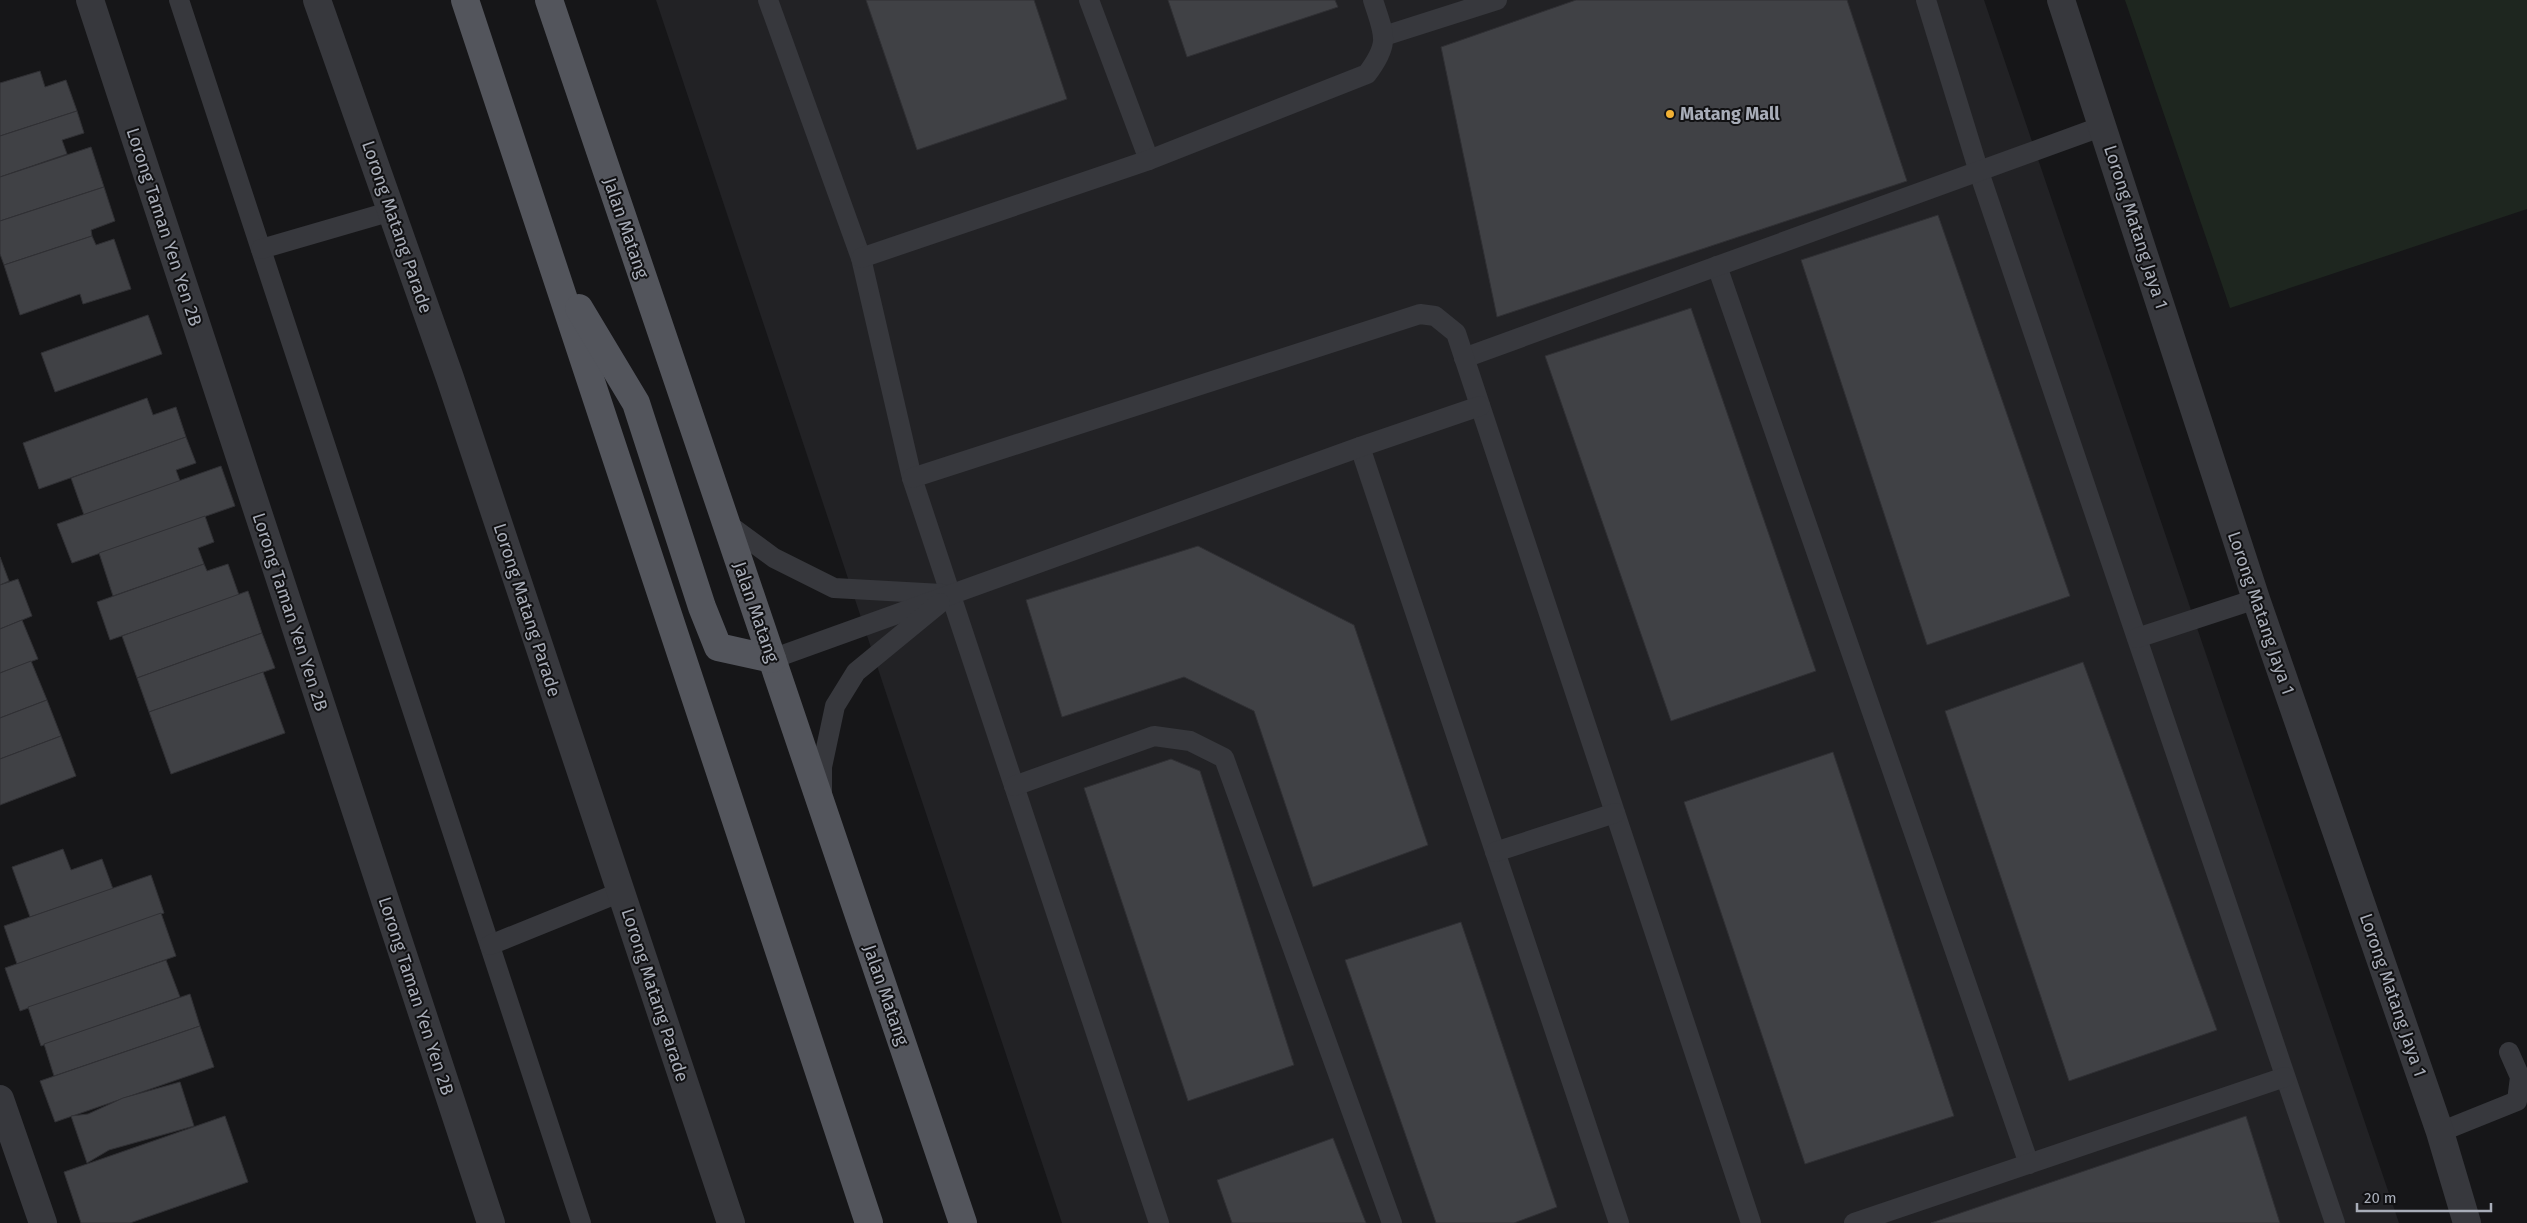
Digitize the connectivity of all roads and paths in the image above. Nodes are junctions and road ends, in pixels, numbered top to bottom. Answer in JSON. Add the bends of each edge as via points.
{"nodes":[{"id":1,"x":90,"y":0,"type":"edge"},
{"id":2,"x":180,"y":0,"type":"edge"},
{"id":3,"x":318,"y":0,"type":"edge"},
{"id":4,"x":465,"y":0,"type":"edge"},
{"id":5,"x":549,"y":0,"type":"edge"},
{"id":6,"x":768,"y":0,"type":"edge"},
{"id":7,"x":1089,"y":0,"type":"edge"},
{"id":8,"x":1373,"y":0,"type":"edge"},
{"id":9,"x":1497,"y":0,"type":"edge"},
{"id":10,"x":1926,"y":0,"type":"edge"},
{"id":11,"x":2061,"y":0,"type":"edge"},
{"id":12,"x":1384,"y":36,"type":"junction"},
{"id":13,"x":2103,"y":126,"type":"junction"},
{"id":14,"x":1149,"y":160,"type":"junction"},
{"id":15,"x":1979,"y":172,"type":"junction"},
{"id":16,"x":392,"y":211,"type":"junction"},
{"id":17,"x":261,"y":249,"type":"junction"},
{"id":18,"x":861,"y":258,"type":"junction"},
{"id":19,"x":553,"y":264,"type":"junction"},
{"id":20,"x":1717,"y":266,"type":"junction"},
{"id":21,"x":1464,"y":358,"type":"junction"},
{"id":22,"x":1480,"y":406,"type":"junction"},
{"id":23,"x":1360,"y":446,"type":"junction"},
{"id":24,"x":912,"y":478,"type":"junction"},
{"id":25,"x":726,"y":522,"type":"junction"},
{"id":26,"x":951,"y":594,"type":"junction"},
{"id":27,"x":2256,"y":599,"type":"junction"},
{"id":28,"x":2137,"y":638,"type":"junction"},
{"id":29,"x":772,"y":658,"type":"junction"},
{"id":30,"x":1014,"y":786,"type":"junction"},
{"id":31,"x":822,"y":807,"type":"junction"},
{"id":32,"x":1615,"y":813,"type":"junction"},
{"id":33,"x":1496,"y":852,"type":"junction"},
{"id":34,"x":621,"y":892,"type":"junction"},
{"id":35,"x":490,"y":945,"type":"junction"},
{"id":36,"x":2509,"y":1052,"type":"dead end"},
{"id":37,"x":2285,"y":1077,"type":"junction"},
{"id":38,"x":0,"y":1099,"type":"edge"},
{"id":39,"x":2522,"y":1099,"type":"edge"},
{"id":40,"x":2440,"y":1132,"type":"junction"},
{"id":41,"x":2029,"y":1164,"type":"junction"},
{"id":42,"x":43,"y":1223,"type":"edge"},
{"id":43,"x":491,"y":1223,"type":"edge"},
{"id":44,"x":581,"y":1223,"type":"edge"},
{"id":45,"x":731,"y":1223,"type":"edge"},
{"id":46,"x":869,"y":1223,"type":"edge"},
{"id":47,"x":963,"y":1223,"type":"edge"},
{"id":48,"x":1159,"y":1223,"type":"edge"},
{"id":49,"x":1392,"y":1223,"type":"edge"},
{"id":50,"x":1619,"y":1223,"type":"edge"},
{"id":51,"x":1751,"y":1223,"type":"edge"},
{"id":52,"x":1854,"y":1223,"type":"edge"},
{"id":53,"x":2335,"y":1223,"type":"edge"},
{"id":54,"x":2467,"y":1223,"type":"edge"}],
"edges":[{"from":1,"to":43,"type":"street","name":"Lorong Taman Yen Yen 2B"},
{"from":2,"to":17,"type":"lane"},
{"from":3,"to":16,"type":"street","name":"Lorong Matang Parade"},
{"from":4,"to":19,"type":"main road"},
{"from":5,"to":25,"type":"main road","name":"Jalan Matang"},
{"from":6,"to":18,"type":"lane"},
{"from":7,"to":14,"type":"lane"},
{"from":8,"to":12,"type":"lane"},
{"from":9,"to":12,"type":"lane"},
{"from":10,"to":15,"type":"lane"},
{"from":11,"to":13,"type":"street","name":"Lorong Matang Jaya 1"},
{"from":12,"to":14,"type":"lane","via":[[1381,55],[1367,74]]},
{"from":13,"to":15,"type":"lane"},
{"from":13,"to":27,"type":"street","name":"Lorong Matang Jaya 1"},
{"from":14,"to":18,"type":"lane"},
{"from":15,"to":20,"type":"lane"},
{"from":15,"to":28,"type":"lane"},
{"from":16,"to":17,"type":"lane"},
{"from":16,"to":34,"type":"street","name":"Lorong Matang Parade"},
{"from":17,"to":35,"type":"lane"},
{"from":18,"to":24,"type":"lane"},
{"from":19,"to":29,"type":"main road","via":[[636,403],[718,647]]},
{"from":19,"to":46,"type":"main road"},
{"from":20,"to":21,"type":"lane"},
{"from":20,"to":41,"type":"lane"},
{"from":21,"to":22,"type":"lane"},
{"from":21,"to":24,"type":"lane","via":[[1456,333],[1435,316],[1420,314]]},
{"from":22,"to":23,"type":"lane"},
{"from":22,"to":32,"type":"lane"},
{"from":23,"to":26,"type":"lane"},
{"from":23,"to":33,"type":"lane"},
{"from":24,"to":26,"type":"lane"},
{"from":25,"to":26,"type":"lane","via":[[774,558],[834,588]]},
{"from":25,"to":29,"type":"main road","name":"Jalan Matang"},
{"from":26,"to":29,"type":"lane"},
{"from":26,"to":30,"type":"lane"},
{"from":26,"to":31,"type":"lane","via":[[856,672],[835,706],[822,767]]},
{"from":27,"to":28,"type":"lane"},
{"from":27,"to":40,"type":"street","name":"Lorong Matang Jaya 1"},
{"from":28,"to":37,"type":"lane"},
{"from":29,"to":31,"type":"main road","name":"Jalan Matang"},
{"from":30,"to":48,"type":"lane"},
{"from":30,"to":49,"type":"lane","via":[[1154,736],[1190,741],[1224,758]]},
{"from":31,"to":47,"type":"main road","name":"Jalan Matang"},
{"from":32,"to":33,"type":"lane"},
{"from":32,"to":51,"type":"lane"},
{"from":33,"to":50,"type":"lane"},
{"from":34,"to":35,"type":"lane"},
{"from":34,"to":45,"type":"street","name":"Lorong Matang Parade"},
{"from":35,"to":44,"type":"lane"},
{"from":36,"to":39,"type":"lane","via":[[2520,1077]]},
{"from":37,"to":41,"type":"lane"},
{"from":37,"to":53,"type":"lane"},
{"from":38,"to":42,"type":"street"},
{"from":39,"to":40,"type":"lane"},
{"from":40,"to":54,"type":"street","name":"Lorong Matang Jaya 1"},
{"from":41,"to":52,"type":"lane"}]}
